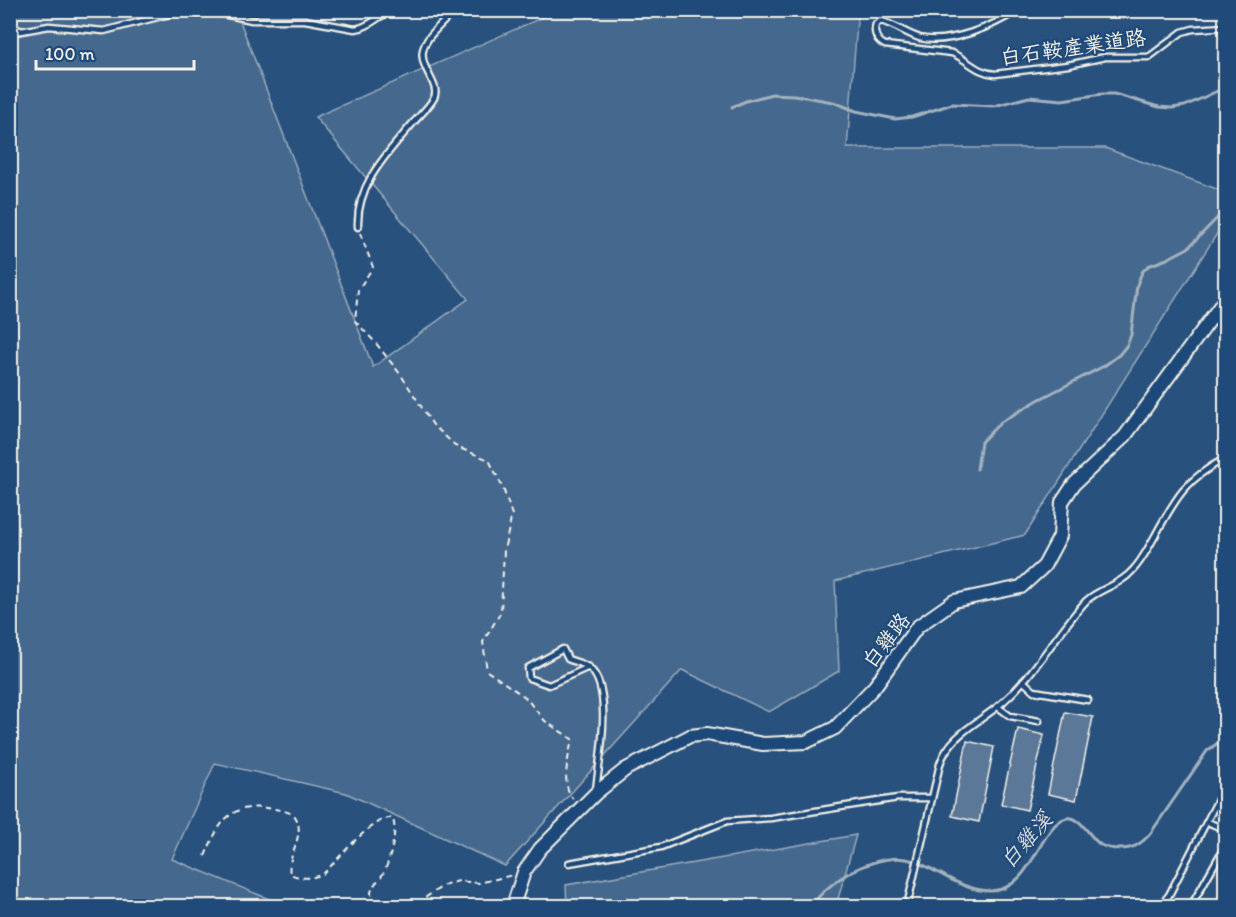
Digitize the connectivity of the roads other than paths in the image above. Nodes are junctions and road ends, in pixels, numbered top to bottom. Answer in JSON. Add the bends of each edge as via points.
{"nodes":[{"id":1,"x":185,"y":10,"type":"edge"},
{"id":2,"x":204,"y":10,"type":"edge"},
{"id":3,"x":392,"y":10,"type":"edge"},
{"id":4,"x":417,"y":10,"type":"edge"},
{"id":5,"x":463,"y":10,"type":"edge"},
{"id":6,"x":1018,"y":10,"type":"edge"},
{"id":7,"x":448,"y":17,"type":"junction"},
{"id":8,"x":1226,"y":27,"type":"edge"},
{"id":9,"x":10,"y":28,"type":"edge"},
{"id":10,"x":23,"y":31,"type":"junction"},
{"id":11,"x":10,"y":33,"type":"edge"},
{"id":12,"x":358,"y":227,"type":"road end"},
{"id":13,"x":1226,"y":298,"type":"edge"},
{"id":14,"x":1226,"y":458,"type":"edge"},
{"id":15,"x":589,"y":667,"type":"junction"},
{"id":16,"x":1023,"y":681,"type":"junction"},
{"id":17,"x":1088,"y":700,"type":"dead end"},
{"id":18,"x":998,"y":707,"type":"junction"},
{"id":19,"x":1039,"y":721,"type":"dead end"},
{"id":20,"x":1226,"y":784,"type":"edge"},
{"id":21,"x":596,"y":793,"type":"junction"},
{"id":22,"x":932,"y":798,"type":"junction"},
{"id":23,"x":1208,"y":822,"type":"junction"},
{"id":24,"x":1226,"y":832,"type":"edge"},
{"id":25,"x":1226,"y":844,"type":"edge"},
{"id":26,"x":569,"y":863,"type":"dead end"},
{"id":27,"x":513,"y":906,"type":"edge"},
{"id":28,"x":907,"y":906,"type":"edge"},
{"id":29,"x":1160,"y":906,"type":"edge"},
{"id":30,"x":1191,"y":906,"type":"edge"}],
"edges":[{"from":1,"to":10,"type":"lane","via":[[104,31],[49,26]]},
{"from":2,"to":3,"type":"lane","via":[[252,20],[305,20],[355,29]]},
{"from":4,"to":7,"type":"lane"},
{"from":5,"to":7,"type":"lane"},
{"from":6,"to":8,"type":"lane","name":"白石鞍產業道路","via":[[980,30],[940,38],[919,37],[882,21],[876,24],[875,33],[885,45],[952,53],[978,70],[995,74],[1105,57],[1149,57],[1182,32]]},
{"from":7,"to":12,"type":"lane","via":[[423,51],[422,62],[435,94],[369,180],[359,202]]},
{"from":9,"to":10,"type":"lane"},
{"from":10,"to":11,"type":"lane"},
{"from":13,"to":21,"type":"street","name":"白雞路","via":[[1125,436],[1074,483],[1062,502],[1059,536],[1044,566],[1021,587],[954,601],[917,627],[875,686],[835,728],[806,742],[763,744],[707,734],[690,736],[626,769]]},
{"from":14,"to":16,"type":"lane","via":[[1184,487],[1133,571],[1122,581],[1093,594]]},
{"from":15,"to":15,"type":"lane","via":[[568,659],[563,649],[528,668],[530,678],[549,685]]},
{"from":15,"to":21,"type":"lane","via":[[601,684],[604,702]]},
{"from":16,"to":17,"type":"lane","via":[[1034,691]]},
{"from":16,"to":18,"type":"lane"},
{"from":18,"to":19,"type":"lane","via":[[1010,716]]},
{"from":18,"to":22,"type":"lane","via":[[947,748]]},
{"from":20,"to":23,"type":"lane"},
{"from":21,"to":27,"type":"street","name":"白雞路","via":[[540,849],[524,872]]},
{"from":22,"to":26,"type":"lane","via":[[898,798],[771,818],[727,820],[661,847]]},
{"from":22,"to":28,"type":"lane"},
{"from":23,"to":24,"type":"lane"},
{"from":23,"to":29,"type":"lane"},
{"from":25,"to":30,"type":"lane"}]}
